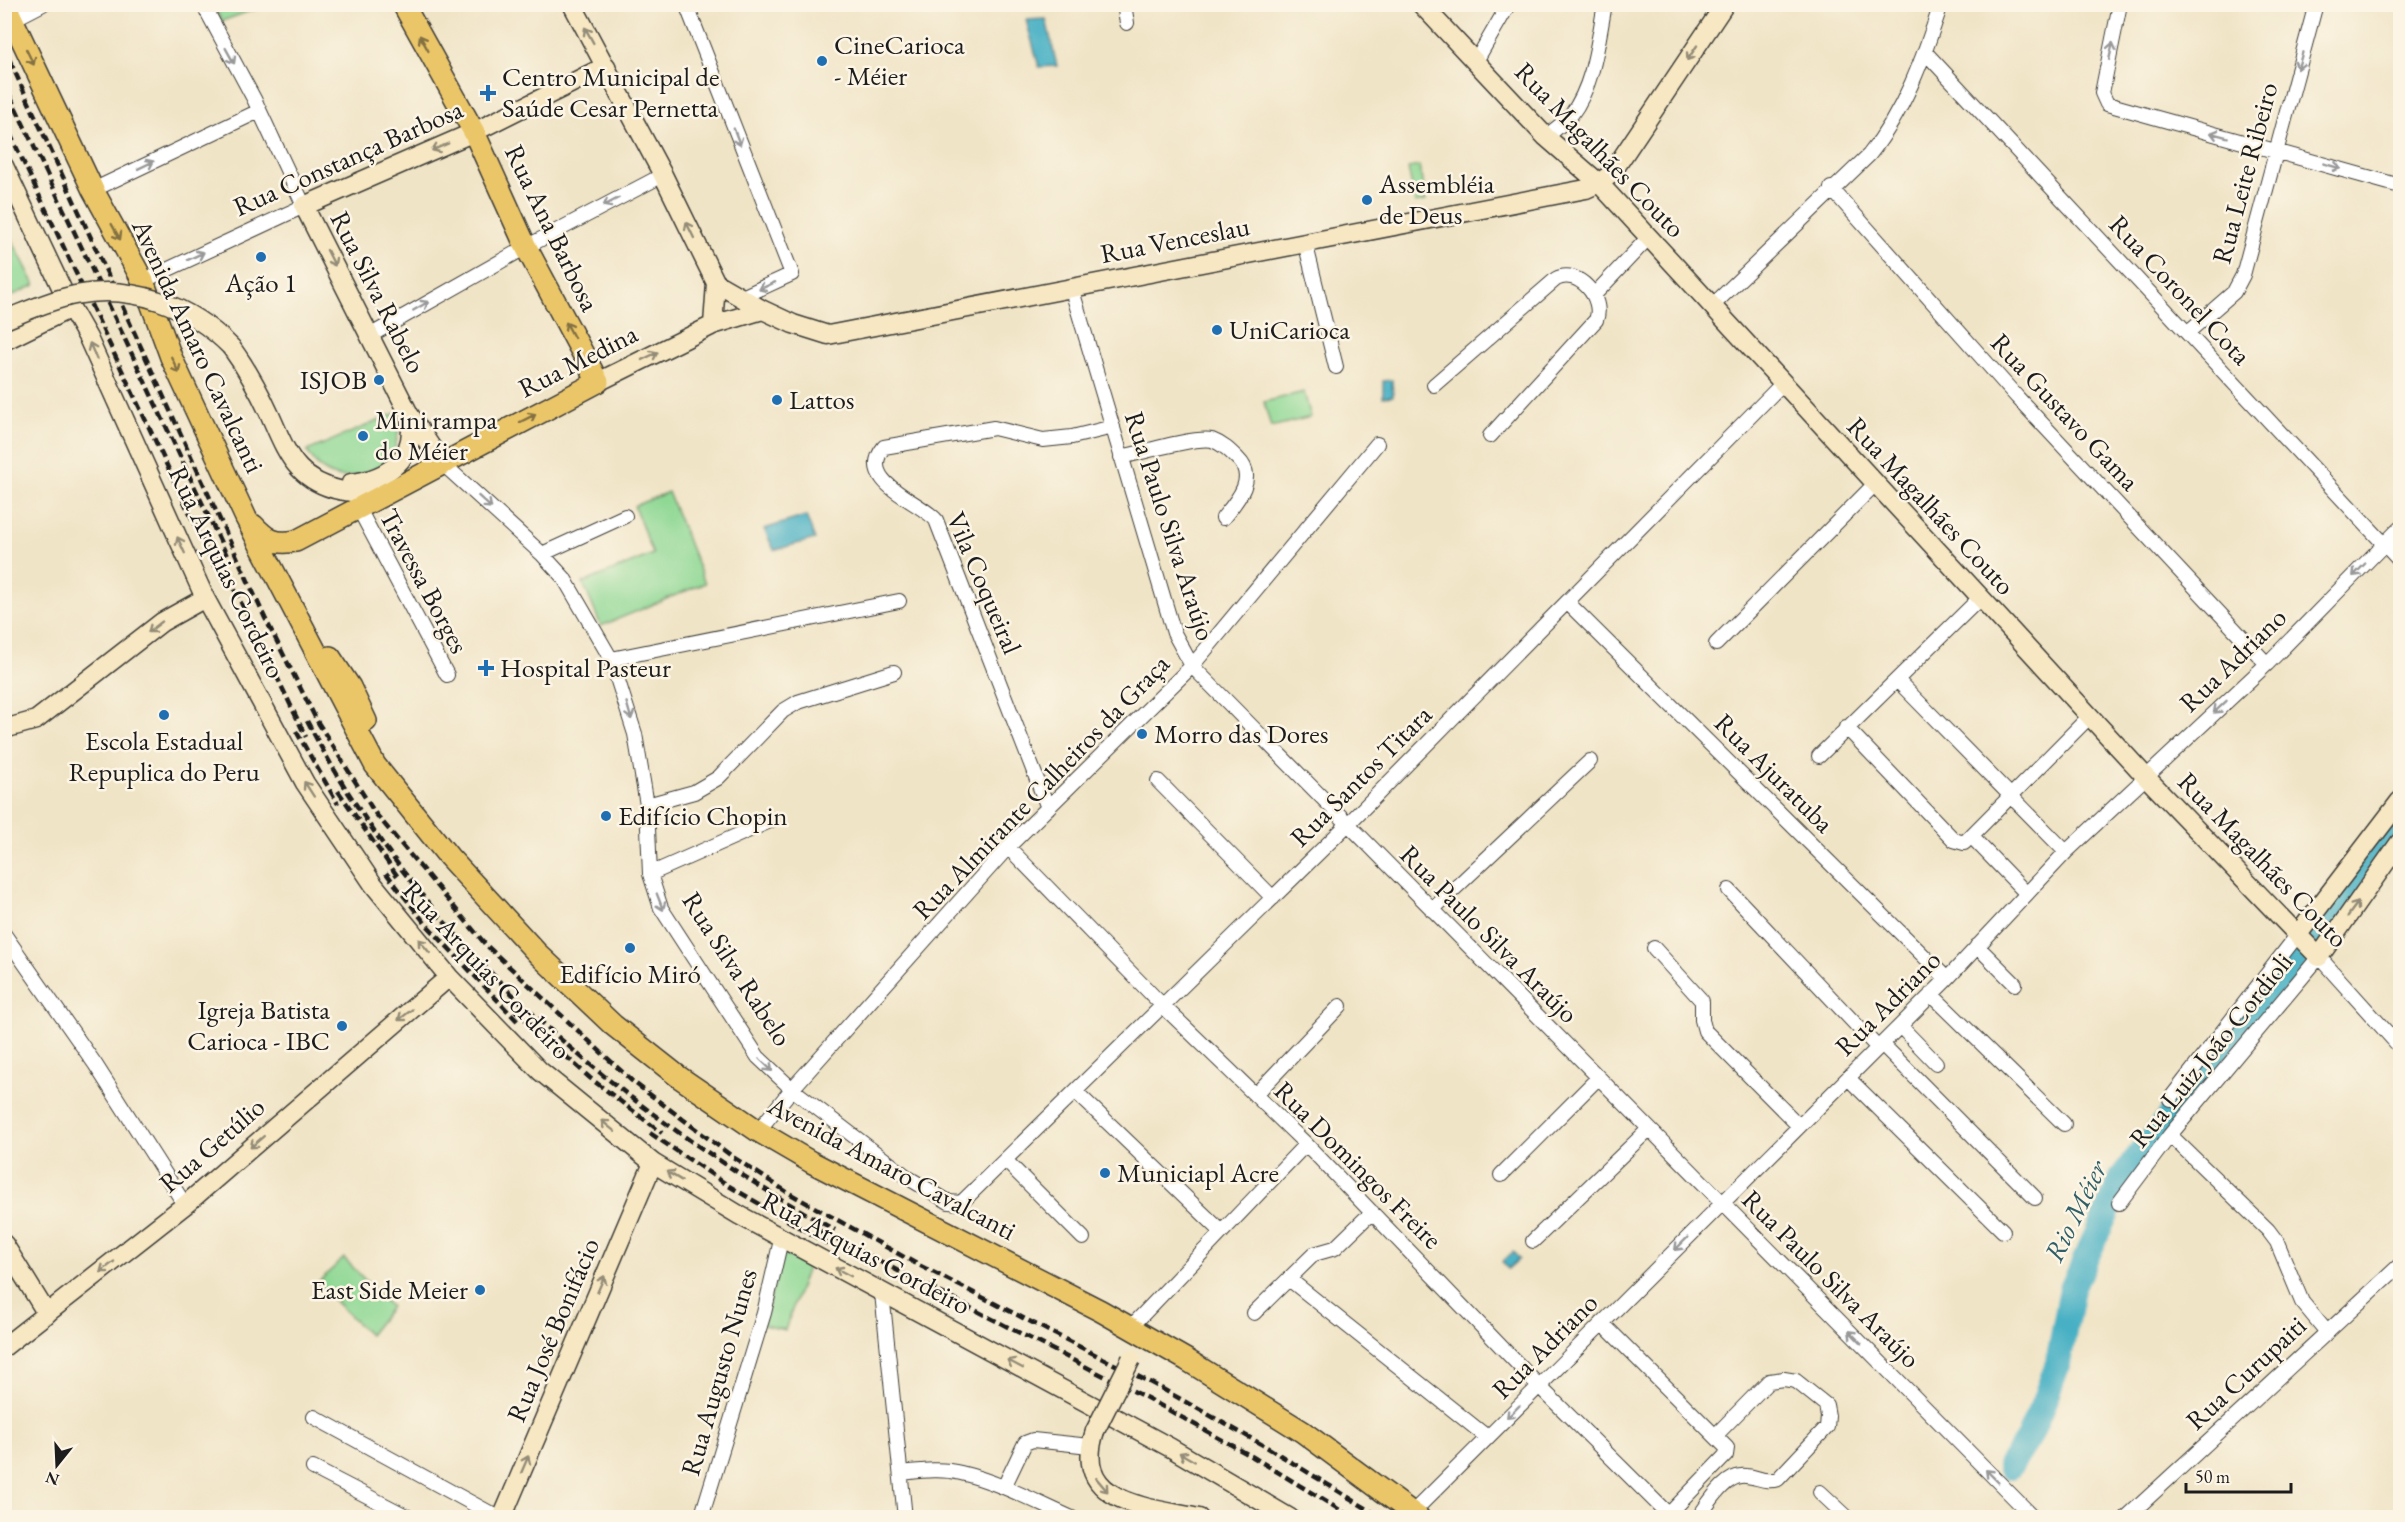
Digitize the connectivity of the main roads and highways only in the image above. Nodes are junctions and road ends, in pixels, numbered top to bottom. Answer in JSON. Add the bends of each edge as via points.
{"nodes":[{"id":1,"x":403,"y":4,"type":"edge"},
{"id":2,"x":8,"y":12,"type":"edge"},
{"id":3,"x":598,"y":382,"type":"joint"},
{"id":4,"x":246,"y":518,"type":"junction"},
{"id":5,"x":296,"y":541,"type":"junction"},
{"id":6,"x":288,"y":599,"type":"junction"},
{"id":7,"x":313,"y":643,"type":"junction"},
{"id":8,"x":326,"y":676,"type":"junction"},
{"id":9,"x":366,"y":722,"type":"junction"},
{"id":10,"x":398,"y":793,"type":"junction"},
{"id":11,"x":1415,"y":1515,"type":"edge"}],
"edges":[{"from":3,"to":1,"type":"main road","name":"Rua Ana Barbosa","one_way":true,"via":[[526,247],[474,132]]},
{"from":2,"to":4,"type":"main road","name":"Avenida Amaro Cavalcanti","one_way":true,"via":[[93,190],[143,281],[171,357]]},
{"from":5,"to":3,"type":"main road","name":"Rua Medina","one_way":true},
{"from":4,"to":5,"type":"main road","via":[[267,539],[280,544]]},
{"from":4,"to":6,"type":"main road","name":"Avenida Amaro Cavalcanti"},
{"from":5,"to":6,"type":"main road","via":[[285,564]]},
{"from":6,"to":7,"type":"main road","name":"Avenida Amaro Cavalcanti"},
{"from":7,"to":8,"type":"main road","name":"Avenida Amaro Cavalcanti"},
{"from":7,"to":9,"type":"main road","name":"Avenida Amaro Cavalcanti","via":[[332,659]]},
{"from":8,"to":9,"type":"main road"},
{"from":8,"to":10,"type":"main road","name":"Avenida Amaro Cavalcanti","via":[[375,765]]},
{"from":9,"to":10,"type":"main road","name":"Avenida Amaro Cavalcanti"},
{"from":10,"to":11,"type":"main road","name":"Avenida Amaro Cavalcanti","via":[[449,857],[514,927],[613,1024],[679,1077],[811,1162],[1041,1279],[1187,1360],[1293,1426]]}]}
